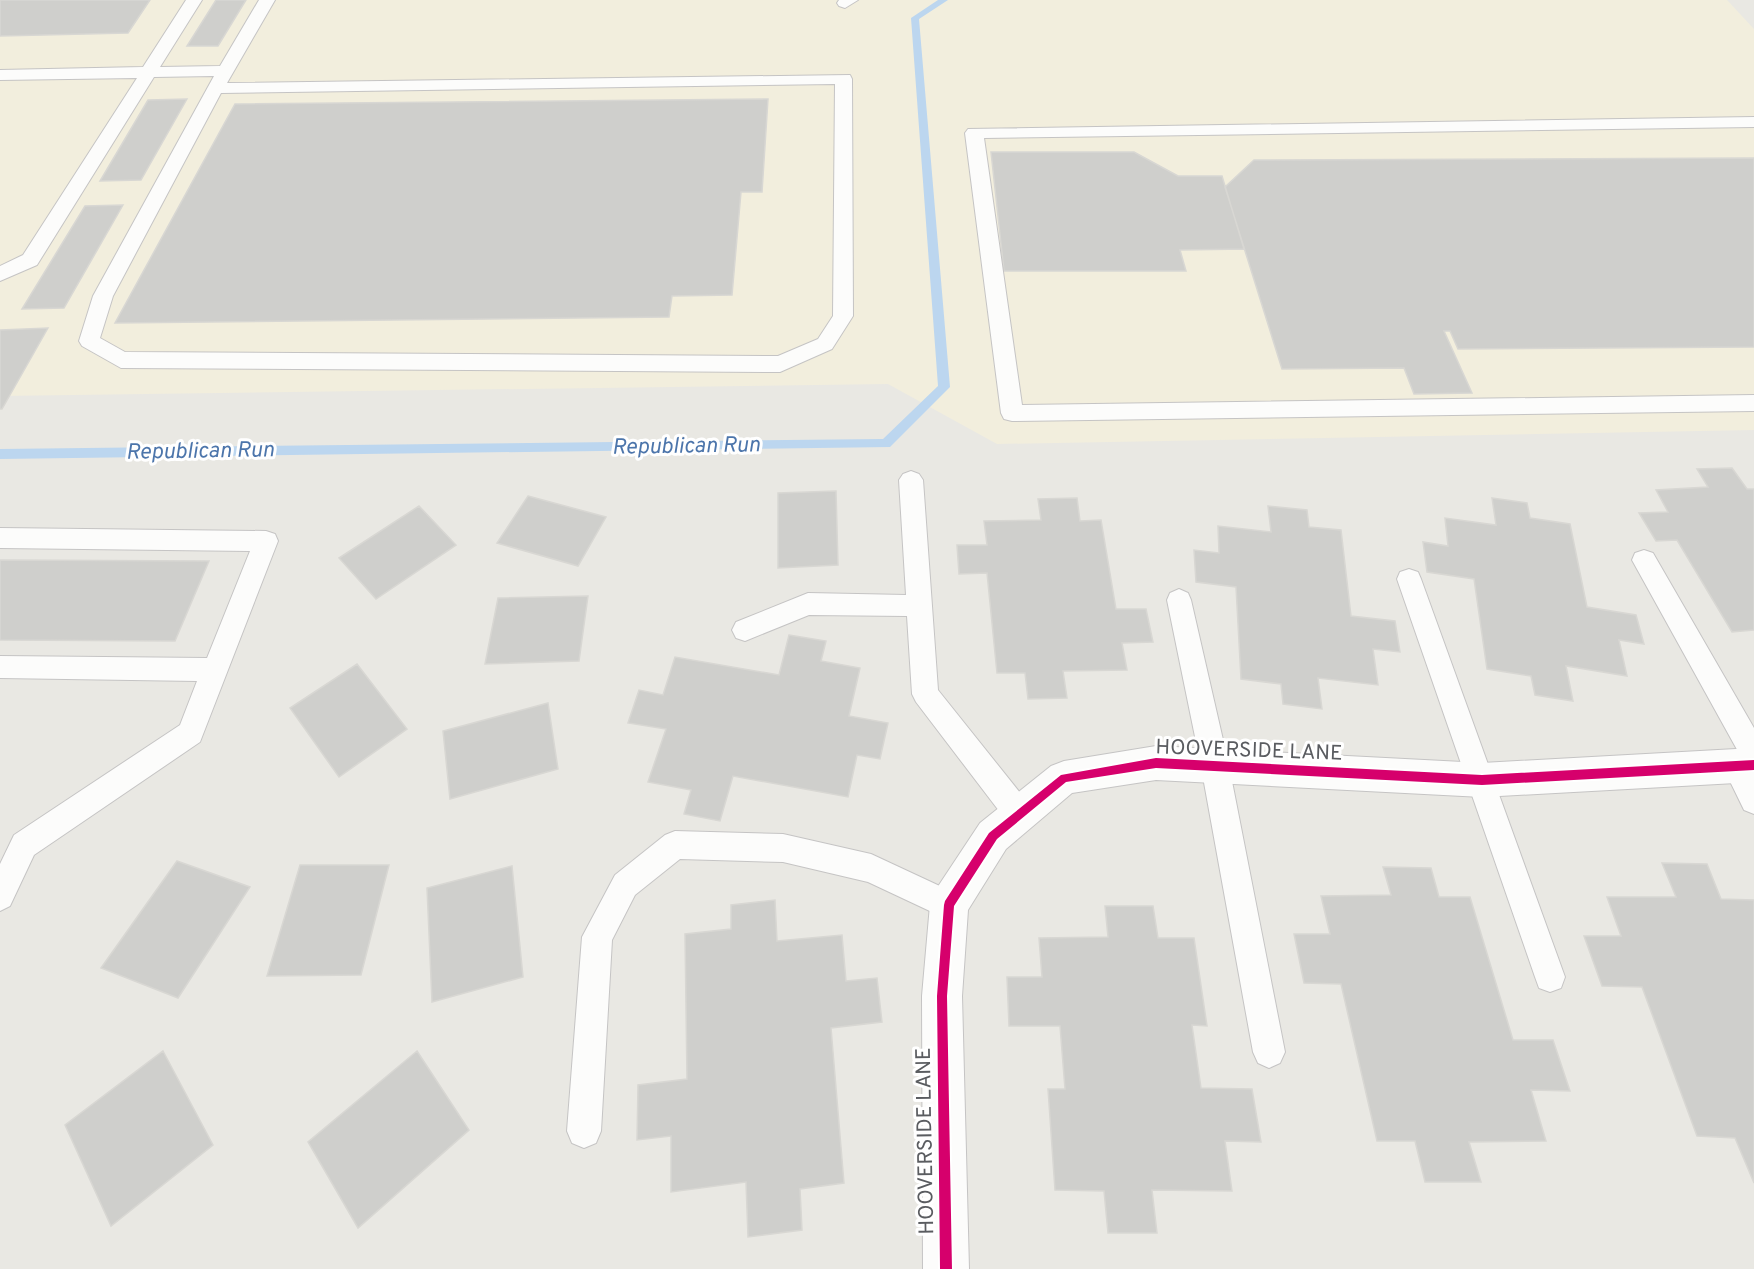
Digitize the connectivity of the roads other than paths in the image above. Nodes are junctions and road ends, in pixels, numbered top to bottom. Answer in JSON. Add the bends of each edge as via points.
{"nodes":[{"id":1,"x":194,"y":0,"type":"edge"},
{"id":2,"x":267,"y":0,"type":"edge"},
{"id":3,"x":149,"y":71,"type":"junction"},
{"id":4,"x":0,"y":75,"type":"edge"},
{"id":5,"x":220,"y":80,"type":"junction"},
{"id":6,"x":1754,"y":122,"type":"edge"},
{"id":7,"x":0,"y":274,"type":"edge"},
{"id":8,"x":1754,"y":403,"type":"edge"},
{"id":9,"x":911,"y":480,"type":"dead end"},
{"id":10,"x":0,"y":538,"type":"edge"},
{"id":11,"x":1644,"y":560,"type":"dead end"},
{"id":12,"x":1409,"y":579,"type":"dead end"},
{"id":13,"x":1179,"y":600,"type":"dead end"},
{"id":14,"x":920,"y":606,"type":"junction"},
{"id":15,"x":745,"y":630,"type":"dead end"},
{"id":16,"x":0,"y":667,"type":"edge"},
{"id":17,"x":215,"y":670,"type":"junction"},
{"id":18,"x":1748,"y":762,"type":"edge"},
{"id":19,"x":1215,"y":766,"type":"junction"},
{"id":20,"x":1482,"y":780,"type":"junction"},
{"id":21,"x":1754,"y":801,"type":"edge"},
{"id":22,"x":1019,"y":814,"type":"junction"},
{"id":23,"x":0,"y":896,"type":"edge"},
{"id":24,"x":949,"y":906,"type":"junction"},
{"id":25,"x":1550,"y":977,"type":"dead end"},
{"id":26,"x":1269,"y":1052,"type":"dead end"},
{"id":27,"x":584,"y":1131,"type":"dead end"},
{"id":28,"x":946,"y":1269,"type":"edge"}],
"edges":[{"from":1,"to":3,"type":"lane"},
{"from":2,"to":5,"type":"lane"},
{"from":3,"to":4,"type":"lane"},
{"from":3,"to":5,"type":"lane"},
{"from":3,"to":7,"type":"lane","via":[[30,260]]},
{"from":5,"to":5,"type":"lane","via":[[844,79],[843,316],[825,344],[780,364],[121,360],[89,340],[103,296]]},
{"from":6,"to":8,"type":"lane","via":[[974,133],[1012,413]]},
{"from":9,"to":14,"type":"lane"},
{"from":10,"to":17,"type":"lane","via":[[266,541]]},
{"from":11,"to":18,"type":"lane"},
{"from":12,"to":20,"type":"lane"},
{"from":13,"to":19,"type":"lane"},
{"from":14,"to":15,"type":"lane","via":[[808,604]]},
{"from":14,"to":22,"type":"lane","via":[[925,694]]},
{"from":16,"to":17,"type":"lane"},
{"from":17,"to":23,"type":"lane","via":[[190,733],[24,845]]},
{"from":18,"to":20,"type":"street","name":"HOOVERSIDE LANE"},
{"from":18,"to":21,"type":"lane"},
{"from":19,"to":20,"type":"street","name":"HOOVERSIDE LANE"},
{"from":19,"to":22,"type":"street","name":"HOOVERSIDE LANE","via":[[1156,763],[1064,778]]},
{"from":19,"to":26,"type":"lane"},
{"from":20,"to":25,"type":"lane"},
{"from":22,"to":24,"type":"street","name":"HOOVERSIDE LANE","via":[[993,836]]},
{"from":24,"to":27,"type":"lane","via":[[860,865],[783,848],[675,845],[625,885],[597,937]]},
{"from":24,"to":28,"type":"street","name":"HOOVERSIDE LANE","via":[[942,996]]}]}
